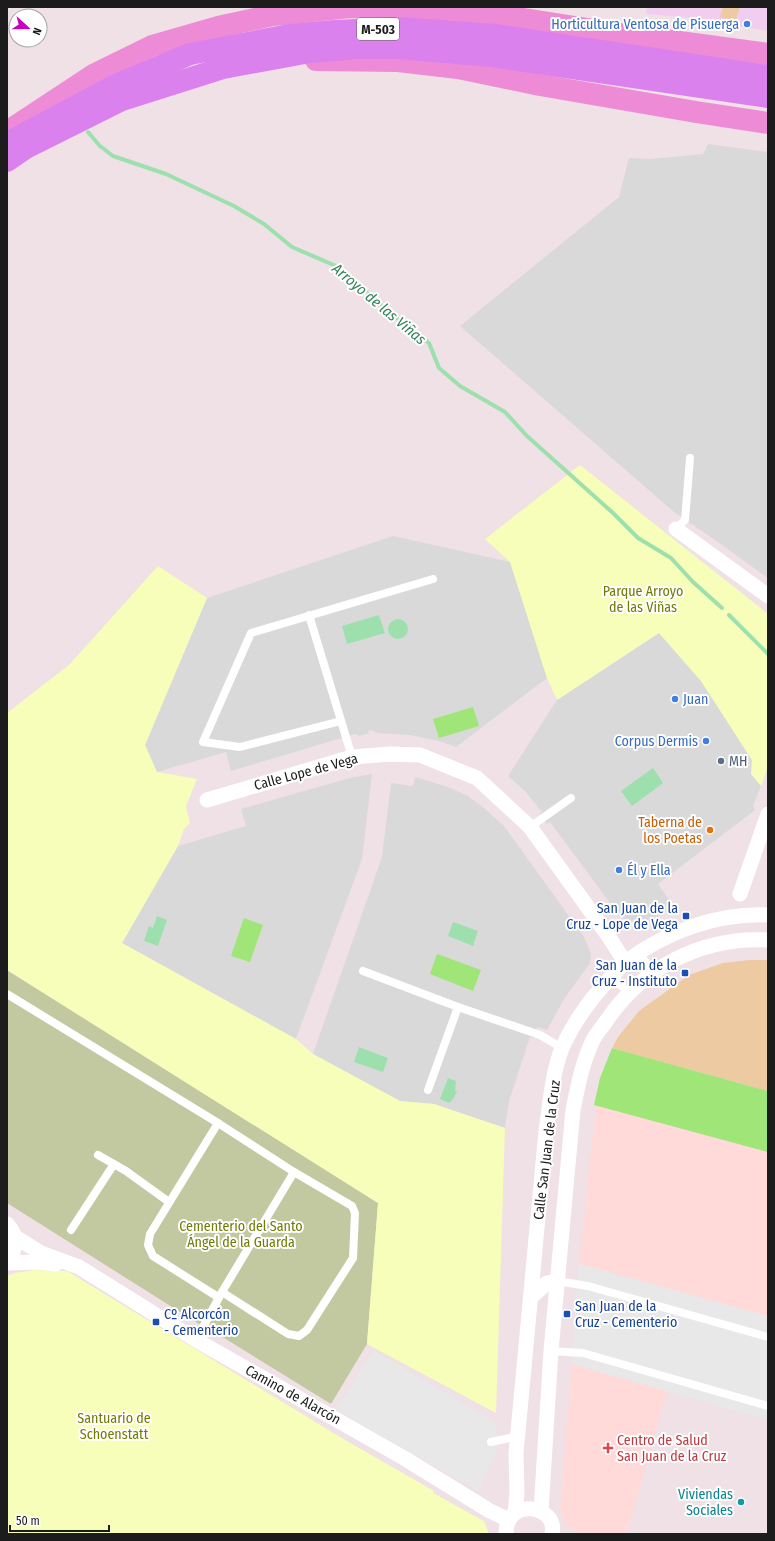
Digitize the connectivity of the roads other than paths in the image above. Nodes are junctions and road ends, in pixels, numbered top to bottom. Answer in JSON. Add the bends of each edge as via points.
{"nodes":[{"id":1,"x":315,"y":9,"type":"edge"},
{"id":2,"x":528,"y":12,"type":"dead end"},
{"id":3,"x":573,"y":27,"type":"junction"},
{"id":4,"x":682,"y":42,"type":"junction"},
{"id":5,"x":768,"y":48,"type":"edge"},
{"id":6,"x":768,"y":54,"type":"edge"},
{"id":7,"x":265,"y":60,"type":"junction"},
{"id":8,"x":768,"y":76,"type":"edge"},
{"id":9,"x":768,"y":98,"type":"edge"},
{"id":10,"x":768,"y":123,"type":"edge"},
{"id":11,"x":7,"y":132,"type":"edge"},
{"id":12,"x":7,"y":143,"type":"edge"},
{"id":13,"x":7,"y":161,"type":"edge"},
{"id":14,"x":690,"y":458,"type":"dead end"},
{"id":15,"x":676,"y":529,"type":"joint"},
{"id":16,"x":434,"y":579,"type":"dead end"},
{"id":17,"x":768,"y":596,"type":"edge"},
{"id":18,"x":309,"y":615,"type":"junction"},
{"id":19,"x":341,"y":721,"type":"junction"},
{"id":20,"x":352,"y":757,"type":"junction"},
{"id":21,"x":571,"y":798,"type":"dead end"},
{"id":22,"x":207,"y":800,"type":"dead end"},
{"id":23,"x":768,"y":814,"type":"edge"},
{"id":24,"x":530,"y":827,"type":"junction"},
{"id":25,"x":740,"y":894,"type":"junction"},
{"id":26,"x":748,"y":915,"type":"junction"},
{"id":27,"x":768,"y":915,"type":"edge"},
{"id":28,"x":721,"y":918,"type":"junction"},
{"id":29,"x":768,"y":940,"type":"edge"},
{"id":30,"x":631,"y":958,"type":"junction"},
{"id":31,"x":363,"y":971,"type":"dead end"},
{"id":32,"x":614,"y":974,"type":"junction"},
{"id":33,"x":650,"y":974,"type":"junction"},
{"id":34,"x":629,"y":992,"type":"junction"},
{"id":35,"x":7,"y":994,"type":"edge"},
{"id":36,"x":458,"y":1007,"type":"junction"},
{"id":37,"x":562,"y":1048,"type":"junction"},
{"id":38,"x":428,"y":1090,"type":"dead end"},
{"id":39,"x":218,"y":1123,"type":"junction"},
{"id":40,"x":98,"y":1155,"type":"dead end"},
{"id":41,"x":114,"y":1164,"type":"junction"},
{"id":42,"x":294,"y":1172,"type":"junction"},
{"id":43,"x":169,"y":1202,"type":"junction"},
{"id":44,"x":11,"y":1230,"type":"edge"},
{"id":45,"x":71,"y":1230,"type":"dead end"},
{"id":46,"x":7,"y":1262,"type":"edge"},
{"id":47,"x":78,"y":1267,"type":"junction"},
{"id":48,"x":557,"y":1281,"type":"junction"},
{"id":49,"x":220,"y":1295,"type":"junction"},
{"id":50,"x":531,"y":1297,"type":"junction"},
{"id":51,"x":528,"y":1334,"type":"junction"},
{"id":52,"x":768,"y":1337,"type":"edge"},
{"id":53,"x":196,"y":1340,"type":"junction"},
{"id":54,"x":551,"y":1351,"type":"junction"},
{"id":55,"x":768,"y":1406,"type":"edge"},
{"id":56,"x":518,"y":1436,"type":"junction"},
{"id":57,"x":491,"y":1442,"type":"dead end"},
{"id":58,"x":541,"y":1511,"type":"junction"},
{"id":59,"x":510,"y":1522,"type":"edge"},
{"id":60,"x":554,"y":1532,"type":"edge"}],
"edges":[{"from":1,"to":3,"type":"highway","via":[[409,8],[485,13]]},
{"from":1,"to":11,"type":"highway","via":[[218,27],[152,46],[95,74]]},
{"from":2,"to":3,"type":"lane"},
{"from":3,"to":4,"type":"highway"},
{"from":4,"to":5,"type":"highway"},
{"from":4,"to":6,"type":"highway"},
{"from":7,"to":9,"type":"highway","number":"M-503","via":[[310,52],[398,48],[491,56]]},
{"from":7,"to":10,"type":"highway","via":[[398,61],[458,68],[540,85]]},
{"from":7,"to":13,"type":"highway","number":"M-503","via":[[223,68],[122,100],[26,148]]},
{"from":8,"to":12,"type":"highway","number":"M-503","via":[[495,35],[398,28],[335,30],[289,35],[190,54],[116,85]]},
{"from":14,"to":15,"type":"lane","via":[[685,520]]},
{"from":15,"to":17,"type":"street"},
{"from":16,"to":18,"type":"lane"},
{"from":18,"to":19,"type":"lane"},
{"from":18,"to":19,"type":"lane","via":[[252,632],[203,742],[240,747]]},
{"from":19,"to":20,"type":"lane"},
{"from":20,"to":22,"type":"street","name":"Calle Lope de Vega"},
{"from":20,"to":24,"type":"street","name":"Calle Lope de Vega","via":[[390,754],[427,758],[477,778]]},
{"from":21,"to":24,"type":"lane"},
{"from":23,"to":25,"type":"street"},
{"from":24,"to":30,"type":"street","name":"Calle Lope de Vega","via":[[607,934]]},
{"from":25,"to":26,"type":"street","via":[[741,908]]},
{"from":25,"to":28,"type":"street"},
{"from":26,"to":27,"type":"street","name":"Calle San Juan de la Cruz"},
{"from":26,"to":28,"type":"street","name":"Calle San Juan de la Cruz"},
{"from":28,"to":30,"type":"street","name":"Calle San Juan de la Cruz","via":[[686,928]]},
{"from":29,"to":33,"type":"street","name":"Calle San Juan de la Cruz","via":[[731,941],[713,945],[684,955]]},
{"from":30,"to":32,"type":"street","name":"Calle San Juan de la Cruz"},
{"from":30,"to":33,"type":"lane","via":[[646,962]]},
{"from":31,"to":36,"type":"lane"},
{"from":32,"to":34,"type":"lane","via":[[618,984]]},
{"from":32,"to":37,"type":"street","name":"Calle San Juan de la Cruz","via":[[578,1018]]},
{"from":33,"to":34,"type":"street","name":"Calle San Juan de la Cruz"},
{"from":34,"to":48,"type":"street","name":"Calle San Juan de la Cruz","via":[[594,1040],[580,1074],[573,1110]]},
{"from":35,"to":39,"type":"lane"},
{"from":36,"to":37,"type":"lane","via":[[540,1035]]},
{"from":36,"to":38,"type":"lane"},
{"from":37,"to":50,"type":"street","name":"Calle San Juan de la Cruz","via":[[549,1109]]},
{"from":39,"to":42,"type":"lane"},
{"from":39,"to":43,"type":"lane"},
{"from":40,"to":41,"type":"lane"},
{"from":41,"to":43,"type":"lane"},
{"from":41,"to":45,"type":"lane"},
{"from":42,"to":49,"type":"lane"},
{"from":42,"to":49,"type":"lane","via":[[352,1206],[355,1213],[353,1258],[349,1266],[307,1330],[299,1336],[288,1334]]},
{"from":43,"to":49,"type":"lane","via":[[150,1234],[148,1246],[153,1256]]},
{"from":44,"to":46,"type":"street","via":[[14,1249]]},
{"from":44,"to":47,"type":"street","name":"Camino de Alarcón","via":[[41,1253]]},
{"from":46,"to":47,"type":"street","name":"Camino de Alarcón","via":[[38,1262]]},
{"from":47,"to":53,"type":"street","name":"Camino de Alarcón"},
{"from":48,"to":50,"type":"street","via":[[547,1283]]},
{"from":48,"to":52,"type":"lane","via":[[588,1286]]},
{"from":48,"to":54,"type":"street","name":"Calle San Juan de la Cruz"},
{"from":49,"to":53,"type":"lane"},
{"from":50,"to":51,"type":"street","name":"Calle San Juan de la Cruz"},
{"from":51,"to":54,"type":"street","via":[[534,1344]]},
{"from":51,"to":56,"type":"street","name":"Calle San Juan de la Cruz"},
{"from":53,"to":59,"type":"street","name":"Camino de Alarcón","via":[[404,1458]]},
{"from":54,"to":55,"type":"lane","via":[[583,1353]]},
{"from":54,"to":58,"type":"street","name":"Calle San Juan de la Cruz"},
{"from":56,"to":57,"type":"lane"},
{"from":56,"to":59,"type":"street","name":"Calle San Juan de la Cruz","via":[[517,1493]]},
{"from":58,"to":59,"type":"street","via":[[528,1508]]},
{"from":58,"to":60,"type":"street","via":[[549,1518]]}]}
